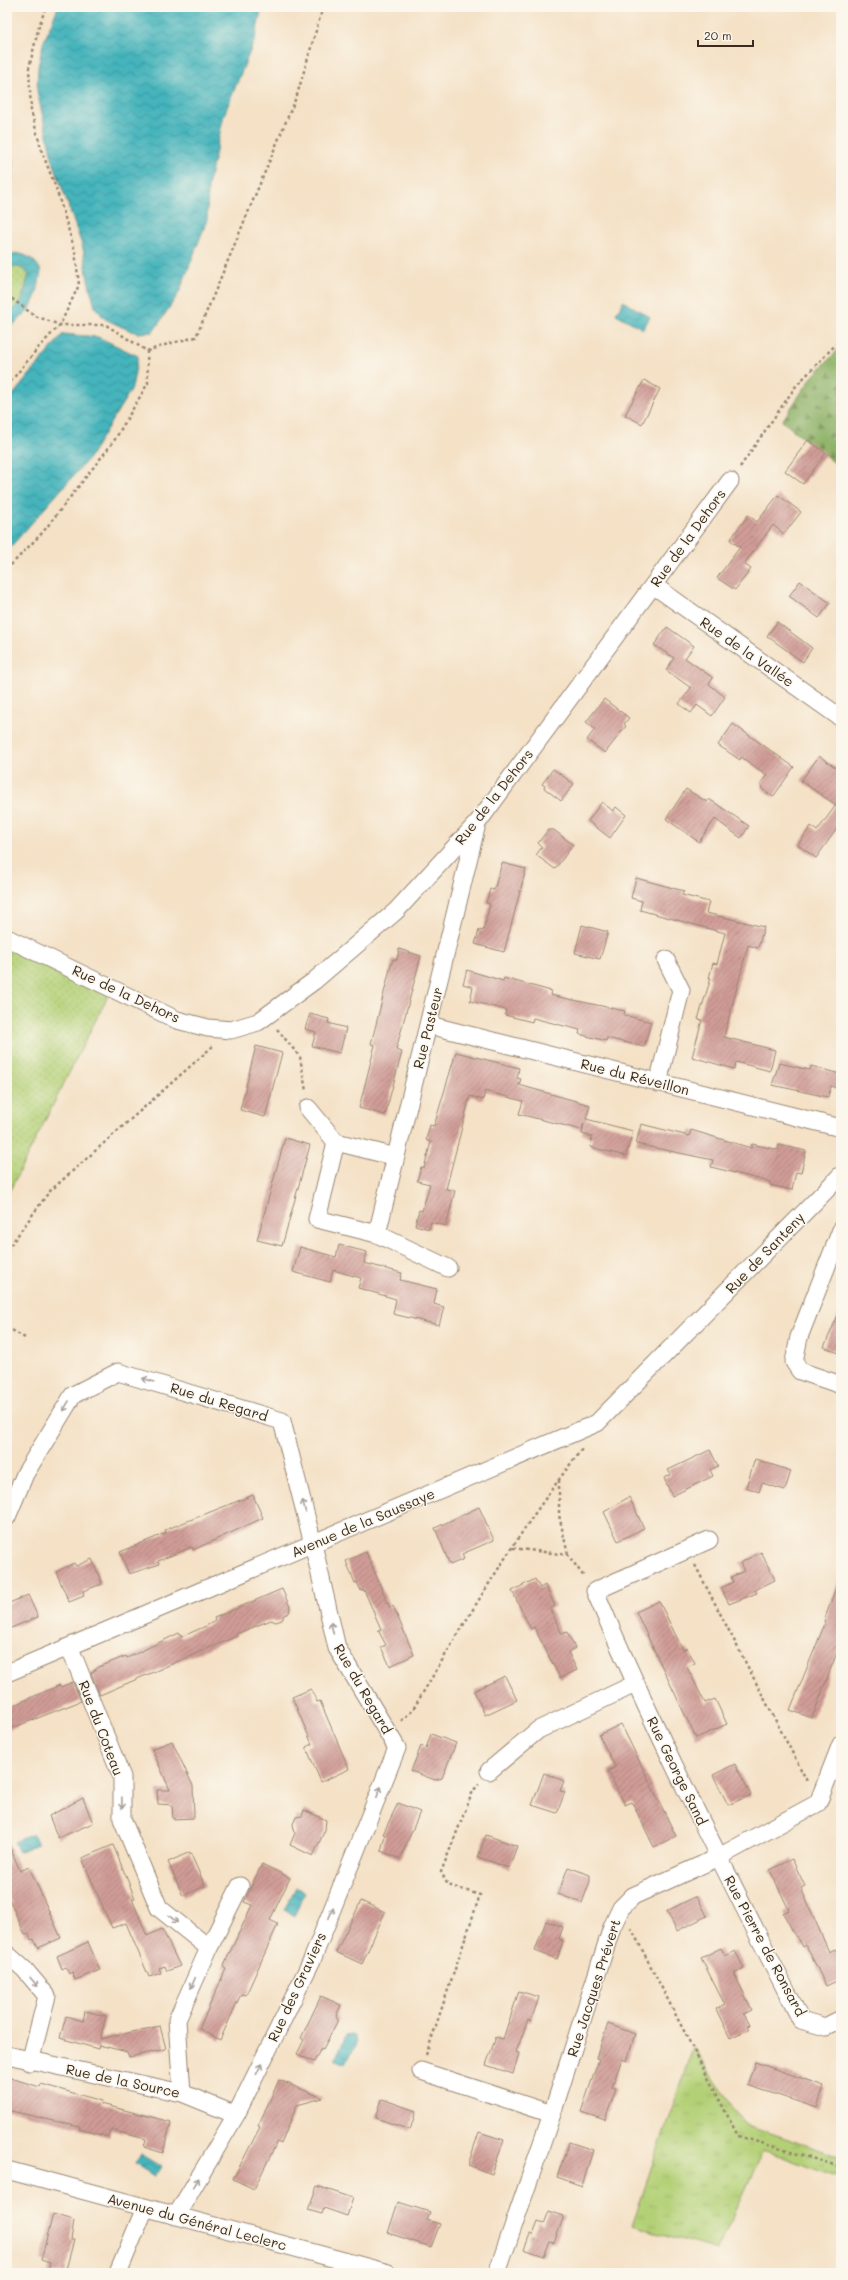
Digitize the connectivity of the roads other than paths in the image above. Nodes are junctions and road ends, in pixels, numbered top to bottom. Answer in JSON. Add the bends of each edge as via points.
{"nodes":[{"id":1,"x":730,"y":481,"type":"road end"},
{"id":2,"x":653,"y":585,"type":"junction"},
{"id":3,"x":841,"y":718,"type":"edge"},
{"id":4,"x":478,"y":822,"type":"junction"},
{"id":5,"x":7,"y":938,"type":"edge"},
{"id":6,"x":666,"y":960,"type":"dead end"},
{"id":7,"x":429,"y":1025,"type":"junction"},
{"id":8,"x":658,"y":1083,"type":"junction"},
{"id":9,"x":308,"y":1108,"type":"road end"},
{"id":10,"x":841,"y":1128,"type":"edge"},
{"id":11,"x":336,"y":1142,"type":"junction"},
{"id":12,"x":396,"y":1157,"type":"junction"},
{"id":13,"x":841,"y":1175,"type":"edge"},
{"id":14,"x":841,"y":1230,"type":"edge"},
{"id":15,"x":377,"y":1234,"type":"junction"},
{"id":16,"x":448,"y":1268,"type":"dead end"},
{"id":17,"x":689,"y":1331,"type":"joint"},
{"id":18,"x":841,"y":1385,"type":"edge"},
{"id":19,"x":7,"y":1517,"type":"edge"},
{"id":20,"x":709,"y":1540,"type":"dead end"},
{"id":21,"x":314,"y":1544,"type":"junction"},
{"id":22,"x":70,"y":1648,"type":"junction"},
{"id":23,"x":7,"y":1673,"type":"edge"},
{"id":24,"x":634,"y":1684,"type":"junction"},
{"id":25,"x":841,"y":1744,"type":"edge"},
{"id":26,"x":397,"y":1748,"type":"joint"},
{"id":27,"x":489,"y":1771,"type":"road end"},
{"id":28,"x":719,"y":1858,"type":"junction"},
{"id":29,"x":240,"y":1886,"type":"dead end"},
{"id":30,"x":209,"y":1948,"type":"junction"},
{"id":31,"x":7,"y":1954,"type":"edge"},
{"id":32,"x":841,"y":2019,"type":"edge"},
{"id":33,"x":7,"y":2056,"type":"edge"},
{"id":34,"x":30,"y":2062,"type":"junction"},
{"id":35,"x":420,"y":2071,"type":"road end"},
{"id":36,"x":182,"y":2093,"type":"junction"},
{"id":37,"x":552,"y":2114,"type":"junction"},
{"id":38,"x":236,"y":2115,"type":"junction"},
{"id":39,"x":7,"y":2170,"type":"edge"},
{"id":40,"x":145,"y":2208,"type":"junction"},
{"id":41,"x":176,"y":2216,"type":"junction"},
{"id":42,"x":118,"y":2273,"type":"edge"},
{"id":43,"x":388,"y":2273,"type":"edge"},
{"id":44,"x":497,"y":2273,"type":"edge"}],
"edges":[{"from":1,"to":2,"type":"street","name":"Rue de la Dehors"},
{"from":2,"to":3,"type":"street","name":"Rue de la Vallée"},
{"from":2,"to":4,"type":"street","name":"Rue de la Dehors"},
{"from":4,"to":5,"type":"street","name":"Rue de la Dehors","via":[[396,911],[314,981],[258,1022],[231,1030],[208,1028],[177,1020]]},
{"from":4,"to":7,"type":"street","name":"Rue Pasteur"},
{"from":6,"to":8,"type":"street","via":[[681,990]]},
{"from":7,"to":8,"type":"street","name":"Rue du Réveillon"},
{"from":7,"to":12,"type":"street","name":"Rue Pasteur"},
{"from":8,"to":10,"type":"street","name":"Rue du Réveillon"},
{"from":9,"to":11,"type":"street"},
{"from":11,"to":12,"type":"street"},
{"from":11,"to":15,"type":"street","via":[[317,1219]]},
{"from":12,"to":15,"type":"street","name":"Rue Pasteur"},
{"from":13,"to":17,"type":"street","name":"Rue de Santeny"},
{"from":14,"to":18,"type":"street","via":[[799,1336],[794,1362],[800,1371]]},
{"from":15,"to":16,"type":"street"},
{"from":17,"to":21,"type":"street","name":"Avenue de la Saussaye","via":[[597,1423]]},
{"from":21,"to":19,"type":"street","name":"Rue du Regard","one_way":true,"via":[[282,1421],[118,1372],[73,1395],[25,1474]]},
{"from":20,"to":24,"type":"street","name":"Rue George Sand","via":[[595,1591]]},
{"from":21,"to":22,"type":"street","name":"Avenue de la Saussaye"},
{"from":26,"to":21,"type":"street","name":"Rue du Regard","one_way":true,"via":[[337,1648]]},
{"from":22,"to":23,"type":"street","name":"Avenue de la Saussaye"},
{"from":22,"to":30,"type":"street","name":"Rue du Coteau","one_way":true,"via":[[122,1777],[122,1819],[159,1908]]},
{"from":24,"to":27,"type":"street","via":[[538,1730]]},
{"from":24,"to":28,"type":"street","name":"Rue George Sand"},
{"from":25,"to":28,"type":"street","name":"Rue Jacques Prévert","via":[[818,1803]]},
{"from":38,"to":26,"type":"street","name":"Rue des Graviers","one_way":true,"via":[[312,1960]]},
{"from":28,"to":32,"type":"street","name":"Rue Pierre de Ronsard","via":[[801,2020],[825,2027]]},
{"from":28,"to":37,"type":"street","name":"Rue Jacques Prévert","via":[[633,1896],[621,1908],[612,1927]]},
{"from":29,"to":30,"type":"street"},
{"from":30,"to":36,"type":"street","one_way":true,"via":[[177,2020]]},
{"from":31,"to":34,"type":"street","one_way":true,"via":[[47,1996]]},
{"from":33,"to":34,"type":"street","name":"Rue de la Source"},
{"from":34,"to":36,"type":"street","name":"Rue de la Source"},
{"from":35,"to":37,"type":"street"},
{"from":36,"to":38,"type":"street","name":"Rue de la Source"},
{"from":37,"to":44,"type":"street","name":"Rue Jacques Prévert"},
{"from":41,"to":38,"type":"street","name":"Rue des Graviers","one_way":true},
{"from":39,"to":40,"type":"street","name":"Avenue du Général Leclerc"},
{"from":40,"to":41,"type":"street","name":"Avenue du Général Leclerc"},
{"from":40,"to":42,"type":"street"},
{"from":41,"to":43,"type":"street","name":"Avenue du Général Leclerc"}]}
